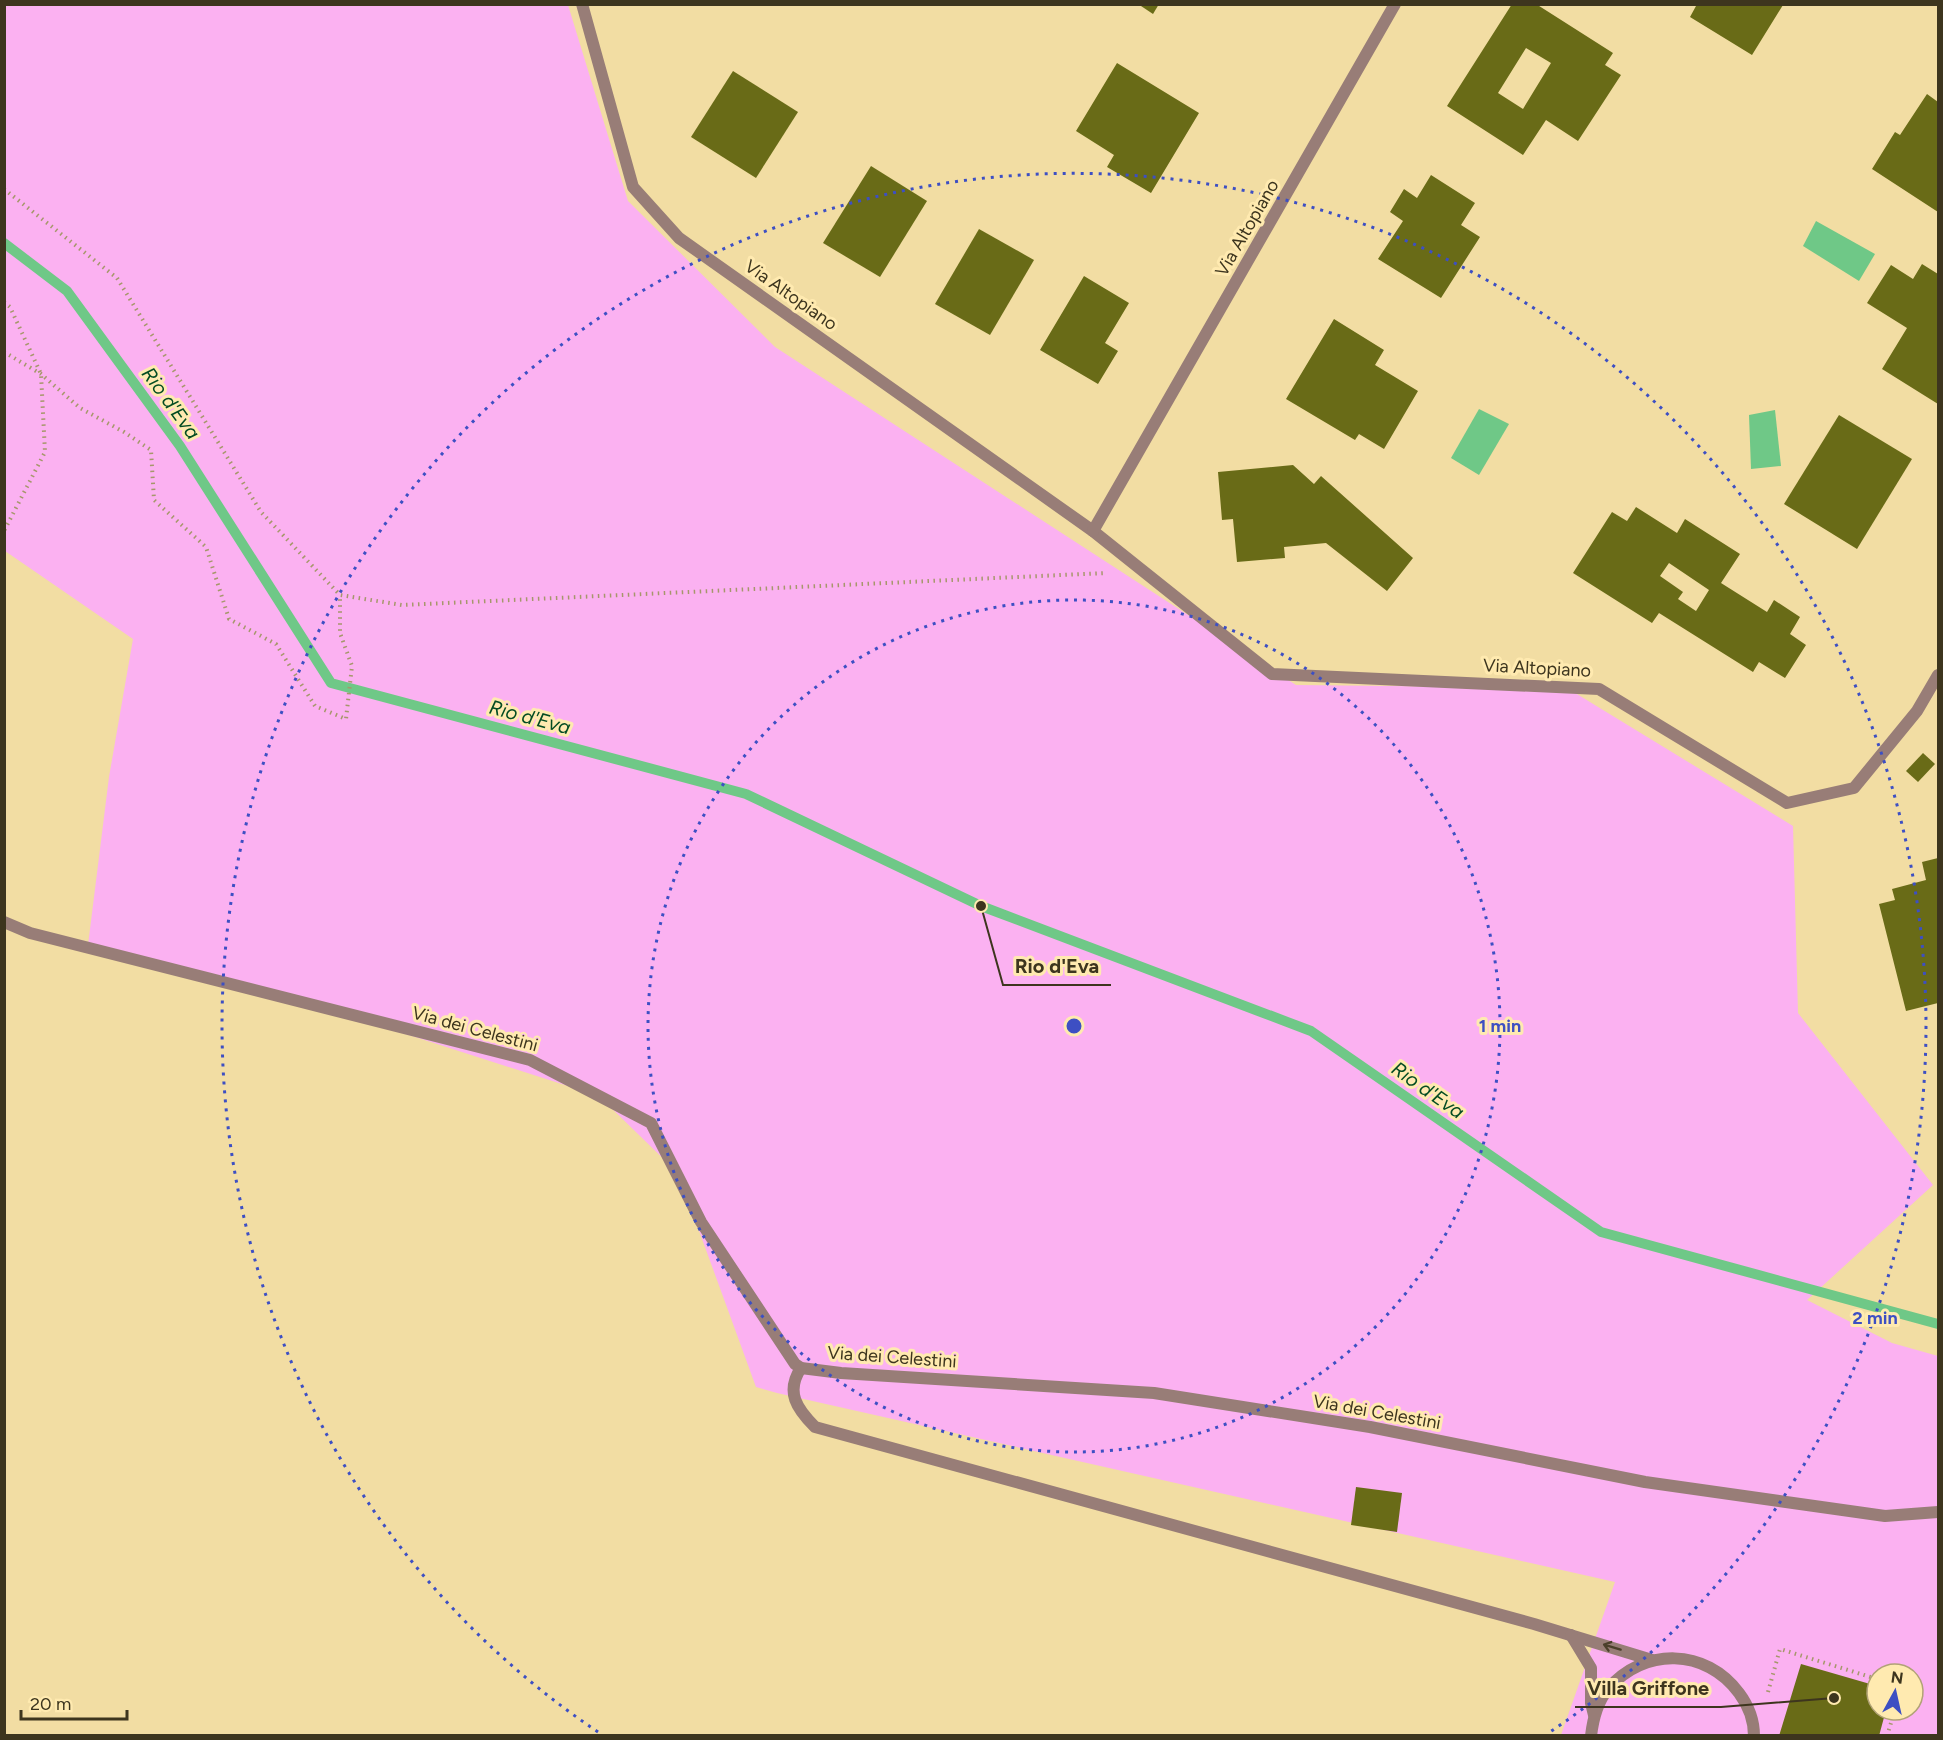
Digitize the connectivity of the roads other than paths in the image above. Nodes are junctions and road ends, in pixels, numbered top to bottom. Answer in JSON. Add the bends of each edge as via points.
{"nodes":[{"id":1,"x":582,"y":4,"type":"edge"},
{"id":2,"x":1395,"y":4,"type":"edge"},
{"id":3,"x":1093,"y":531,"type":"junction"},
{"id":4,"x":1938,"y":675,"type":"edge"},
{"id":5,"x":4,"y":922,"type":"edge"},
{"id":6,"x":801,"y":1368,"type":"junction"},
{"id":7,"x":1938,"y":1512,"type":"edge"},
{"id":8,"x":1571,"y":1635,"type":"junction"},
{"id":9,"x":1652,"y":1660,"type":"junction"},
{"id":10,"x":1594,"y":1714,"type":"junction"},
{"id":11,"x":1591,"y":1736,"type":"edge"},
{"id":12,"x":1754,"y":1736,"type":"edge"}],
"edges":[{"from":1,"to":3,"type":"street","name":"Via Altopiano","via":[[633,187],[679,238]]},
{"from":2,"to":3,"type":"street","name":"Via Altopiano"},
{"from":3,"to":4,"type":"street","name":"Via Altopiano","via":[[1272,674],[1599,689],[1787,803],[1854,788],[1917,711]]},
{"from":5,"to":6,"type":"street","name":"Via dei Celestini","via":[[30,933],[530,1060],[651,1123],[701,1222]]},
{"from":6,"to":7,"type":"street","name":"Via dei Celestini","via":[[1154,1394],[1370,1428],[1645,1482],[1885,1516]]},
{"from":6,"to":8,"type":"street","via":[[792,1388],[800,1411],[815,1427]]},
{"from":9,"to":8,"type":"street","one_way":true},
{"from":8,"to":10,"type":"street","via":[[1591,1668],[1590,1703]]},
{"from":9,"to":10,"type":"street","via":[[1627,1671],[1606,1690]]},
{"from":9,"to":12,"type":"street","via":[[1680,1658],[1707,1665],[1730,1680],[1746,1702]]},
{"from":10,"to":11,"type":"street"}]}
